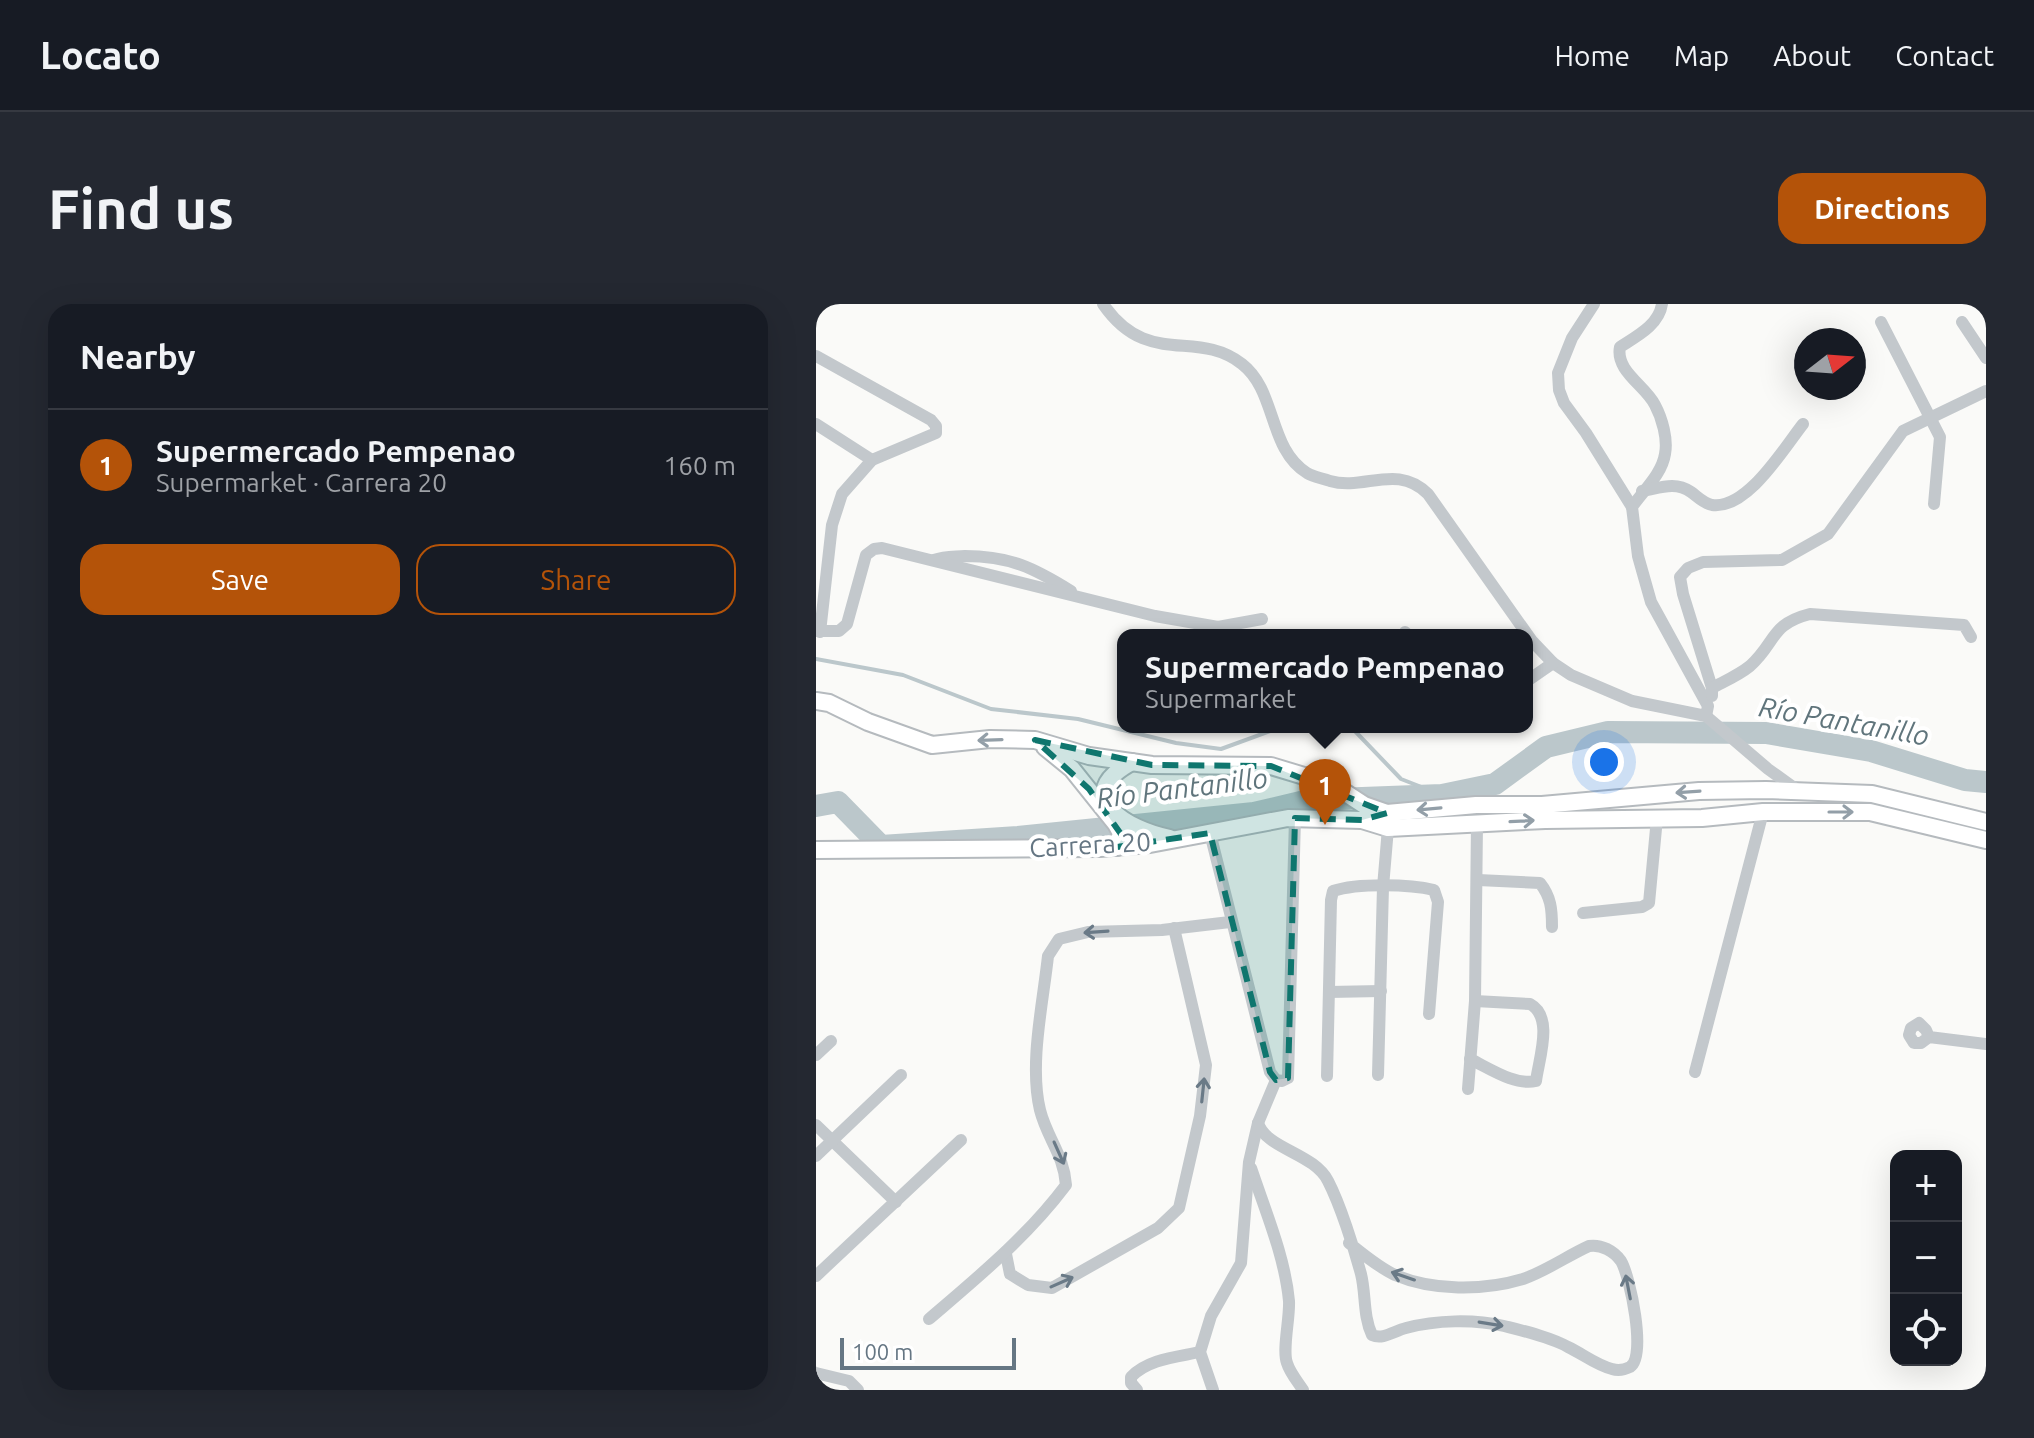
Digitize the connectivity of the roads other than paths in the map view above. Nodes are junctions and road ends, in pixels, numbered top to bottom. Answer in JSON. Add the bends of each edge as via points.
{"nodes":[{"id":1,"x":1103,"y":304,"type":"edge"},
{"id":2,"x":1594,"y":304,"type":"edge"},
{"id":3,"x":1662,"y":304,"type":"edge"},
{"id":4,"x":1881,"y":322,"type":"dead end"},
{"id":5,"x":1962,"y":322,"type":"dead end"},
{"id":6,"x":816,"y":356,"type":"edge"},
{"id":7,"x":1986,"y":358,"type":"edge"},
{"id":8,"x":1986,"y":391,"type":"edge"},
{"id":9,"x":1931,"y":418,"type":"junction"},
{"id":10,"x":816,"y":424,"type":"edge"},
{"id":11,"x":1803,"y":424,"type":"dead end"},
{"id":12,"x":872,"y":460,"type":"junction"},
{"id":13,"x":1642,"y":491,"type":"junction"},
{"id":14,"x":1934,"y":504,"type":"dead end"},
{"id":15,"x":1632,"y":507,"type":"junction"},
{"id":16,"x":816,"y":554,"type":"edge"},
{"id":17,"x":830,"y":557,"type":"junction"},
{"id":18,"x":931,"y":560,"type":"junction"},
{"id":19,"x":1081,"y":597,"type":"junction"},
{"id":20,"x":1262,"y":619,"type":"dead end"},
{"id":21,"x":1524,"y":629,"type":"edge"},
{"id":22,"x":818,"y":632,"type":"edge"},
{"id":23,"x":1971,"y":637,"type":"dead end"},
{"id":24,"x":1533,"y":642,"type":"edge"},
{"id":25,"x":1553,"y":663,"type":"junction"},
{"id":26,"x":1533,"y":677,"type":"edge"},
{"id":27,"x":1712,"y":688,"type":"junction"},
{"id":28,"x":816,"y":701,"type":"edge"},
{"id":29,"x":1709,"y":714,"type":"junction"},
{"id":30,"x":1035,"y":740,"type":"junction"},
{"id":31,"x":1132,"y":762,"type":"junction"},
{"id":32,"x":1800,"y":792,"type":"junction"},
{"id":33,"x":1763,"y":812,"type":"junction"},
{"id":34,"x":1363,"y":813,"type":"junction"},
{"id":35,"x":1295,"y":818,"type":"junction"},
{"id":36,"x":1657,"y":818,"type":"junction"},
{"id":37,"x":1387,"y":820,"type":"junction"},
{"id":38,"x":1986,"y":822,"type":"edge"},
{"id":39,"x":1477,"y":823,"type":"junction"},
{"id":40,"x":1127,"y":825,"type":"junction"},
{"id":41,"x":1210,"y":833,"type":"junction"},
{"id":42,"x":1175,"y":840,"type":"junction"},
{"id":43,"x":1986,"y":840,"type":"edge"},
{"id":44,"x":1117,"y":847,"type":"junction"},
{"id":45,"x":820,"y":855,"type":"edge"},
{"id":46,"x":1478,"y":880,"type":"junction"},
{"id":47,"x":1383,"y":887,"type":"junction"},
{"id":48,"x":1583,"y":913,"type":"dead end"},
{"id":49,"x":1230,"y":922,"type":"junction"},
{"id":50,"x":1552,"y":927,"type":"dead end"},
{"id":51,"x":1174,"y":928,"type":"junction"},
{"id":52,"x":1381,"y":991,"type":"junction"},
{"id":53,"x":1329,"y":992,"type":"junction"},
{"id":54,"x":1475,"y":1001,"type":"junction"},
{"id":55,"x":1429,"y":1014,"type":"dead end"},
{"id":56,"x":1929,"y":1037,"type":"dead end"},
{"id":57,"x":831,"y":1041,"type":"dead end"},
{"id":58,"x":1986,"y":1044,"type":"edge"},
{"id":59,"x":816,"y":1055,"type":"edge"},
{"id":60,"x":1470,"y":1059,"type":"junction"},
{"id":61,"x":1695,"y":1072,"type":"dead end"},
{"id":62,"x":901,"y":1075,"type":"dead end"},
{"id":63,"x":1378,"y":1075,"type":"dead end"},
{"id":64,"x":1327,"y":1076,"type":"dead end"},
{"id":65,"x":1276,"y":1080,"type":"junction"},
{"id":66,"x":1468,"y":1089,"type":"dead end"},
{"id":67,"x":1258,"y":1123,"type":"junction"},
{"id":68,"x":816,"y":1125,"type":"edge"},
{"id":69,"x":961,"y":1140,"type":"dead end"},
{"id":70,"x":832,"y":1141,"type":"junction"},
{"id":71,"x":816,"y":1156,"type":"edge"},
{"id":72,"x":1249,"y":1162,"type":"junction"},
{"id":73,"x":896,"y":1202,"type":"junction"},
{"id":74,"x":1349,"y":1243,"type":"junction"},
{"id":75,"x":1006,"y":1254,"type":"junction"},
{"id":76,"x":816,"y":1276,"type":"edge"},
{"id":77,"x":929,"y":1319,"type":"dead end"},
{"id":78,"x":1200,"y":1352,"type":"junction"},
{"id":79,"x":816,"y":1373,"type":"edge"},
{"id":80,"x":858,"y":1390,"type":"edge"},
{"id":81,"x":1137,"y":1390,"type":"edge"},
{"id":82,"x":1213,"y":1390,"type":"edge"},
{"id":83,"x":1303,"y":1390,"type":"edge"}],
"edges":[{"from":1,"to":21,"type":"street","via":[[1125,330],[1145,341],[1217,352],[1246,367],[1260,385],[1285,447],[1308,474],[1341,484],[1402,479],[1416,483]]},
{"from":2,"to":15,"type":"street","via":[[1572,338],[1558,373],[1559,390]]},
{"from":3,"to":13,"type":"street","via":[[1661,314],[1619,353],[1654,403],[1664,433],[1659,472]]},
{"from":4,"to":9,"type":"street"},
{"from":5,"to":7,"type":"street"},
{"from":6,"to":12,"type":"street","via":[[936,426],[936,433]]},
{"from":8,"to":9,"type":"street"},
{"from":9,"to":14,"type":"street","via":[[1942,445]]},
{"from":9,"to":27,"type":"street","via":[[1903,431],[1828,534],[1782,560],[1703,562],[1680,577]]},
{"from":10,"to":12,"type":"street"},
{"from":11,"to":13,"type":"street","via":[[1741,498],[1714,505],[1680,486]]},
{"from":12,"to":17,"type":"street","via":[[842,494],[832,525]]},
{"from":13,"to":15,"type":"street"},
{"from":15,"to":29,"type":"street","via":[[1651,602]]},
{"from":16,"to":17,"type":"street"},
{"from":17,"to":22,"type":"street"},
{"from":18,"to":19,"type":"street"},
{"from":18,"to":19,"type":"street","via":[[990,556],[1012,561],[1036,569]]},
{"from":18,"to":22,"type":"street","via":[[874,549],[866,555],[847,624],[839,631]]},
{"from":19,"to":20,"type":"street","via":[[1218,627]]},
{"from":23,"to":27,"type":"street","via":[[1964,625],[1810,614],[1792,618],[1752,664]]},
{"from":24,"to":25,"type":"street"},
{"from":25,"to":26,"type":"street"},
{"from":25,"to":29,"type":"street","via":[[1632,701]]},
{"from":27,"to":29,"type":"street"},
{"from":30,"to":28,"type":"main road","one_way":true,"via":[[932,745]]},
{"from":29,"to":32,"type":"street"},
{"from":30,"to":31,"type":"main road"},
{"from":30,"to":40,"type":"main road"},
{"from":31,"to":34,"type":"main road","via":[[1271,766],[1341,790]]},
{"from":31,"to":40,"type":"main road","via":[[1104,787],[1111,809]]},
{"from":32,"to":37,"type":"main road","name":"Carrera 20","one_way":true,"via":[[1699,791],[1542,805],[1476,805]]},
{"from":32,"to":38,"type":"main road","name":"Carrera 20","via":[[1872,794]]},
{"from":33,"to":36,"type":"main road","name":"Carrera 20"},
{"from":33,"to":43,"type":"main road","name":"Carrera 20","one_way":true,"via":[[1870,812]]},
{"from":33,"to":61,"type":"street"},
{"from":34,"to":35,"type":"main road","name":"Carrera 20"},
{"from":34,"to":37,"type":"main road","name":"Carrera 20"},
{"from":35,"to":41,"type":"main road","name":"Carrera 20"},
{"from":35,"to":65,"type":"street","via":[[1288,1078]]},
{"from":39,"to":36,"type":"main road","name":"Carrera 20","one_way":true},
{"from":36,"to":48,"type":"street","via":[[1649,903]]},
{"from":37,"to":39,"type":"main road","name":"Carrera 20"},
{"from":37,"to":47,"type":"street"},
{"from":39,"to":46,"type":"street"},
{"from":40,"to":42,"type":"main road"},
{"from":40,"to":44,"type":"main road"},
{"from":41,"to":42,"type":"main road","name":"Carrera 20"},
{"from":41,"to":49,"type":"street"},
{"from":42,"to":44,"type":"main road","name":"Carrera 20"},
{"from":44,"to":45,"type":"main road","name":"Carrera 20"},
{"from":46,"to":50,"type":"street","via":[[1540,883],[1552,906]]},
{"from":46,"to":54,"type":"street"},
{"from":47,"to":52,"type":"street"},
{"from":47,"to":53,"type":"street","via":[[1333,891]]},
{"from":47,"to":55,"type":"street","via":[[1434,890],[1438,902]]},
{"from":49,"to":51,"type":"street"},
{"from":49,"to":65,"type":"street"},
{"from":51,"to":75,"type":"street","one_way":true,"via":[[1088,932],[1059,939],[1048,956],[1035,1079],[1041,1112],[1065,1165],[1066,1185]]},
{"from":75,"to":51,"type":"street","one_way":true,"via":[[1010,1274],[1028,1285],[1052,1288],[1158,1228],[1179,1208],[1206,1065]]},
{"from":52,"to":53,"type":"street"},
{"from":52,"to":63,"type":"street"},
{"from":53,"to":64,"type":"street"},
{"from":54,"to":60,"type":"street"},
{"from":54,"to":60,"type":"street","via":[[1530,1004],[1544,1019],[1536,1081],[1514,1080]]},
{"from":56,"to":58,"type":"street"},
{"from":57,"to":59,"type":"street"},
{"from":60,"to":66,"type":"street"},
{"from":62,"to":70,"type":"street"},
{"from":65,"to":67,"type":"street"},
{"from":67,"to":72,"type":"street"},
{"from":67,"to":74,"type":"street","via":[[1327,1178]]},
{"from":68,"to":70,"type":"street"},
{"from":69,"to":73,"type":"street"},
{"from":70,"to":71,"type":"street"},
{"from":70,"to":73,"type":"street"},
{"from":72,"to":78,"type":"street","via":[[1241,1263],[1211,1316]]},
{"from":72,"to":83,"type":"street","via":[[1289,1300],[1287,1366]]},
{"from":73,"to":76,"type":"street"},
{"from":74,"to":74,"type":"street","one_way":true,"via":[[1361,1276],[1368,1327],[1375,1337],[1406,1328],[1476,1322],[1566,1345],[1609,1369],[1634,1363],[1639,1339],[1627,1276],[1620,1260],[1606,1249],[1589,1246],[1524,1278],[1459,1287],[1394,1274]]},
{"from":75,"to":77,"type":"street"},
{"from":78,"to":81,"type":"street","via":[[1139,1368],[1131,1377]]},
{"from":78,"to":82,"type":"street"},
{"from":79,"to":80,"type":"street","via":[[849,1381]]}]}
